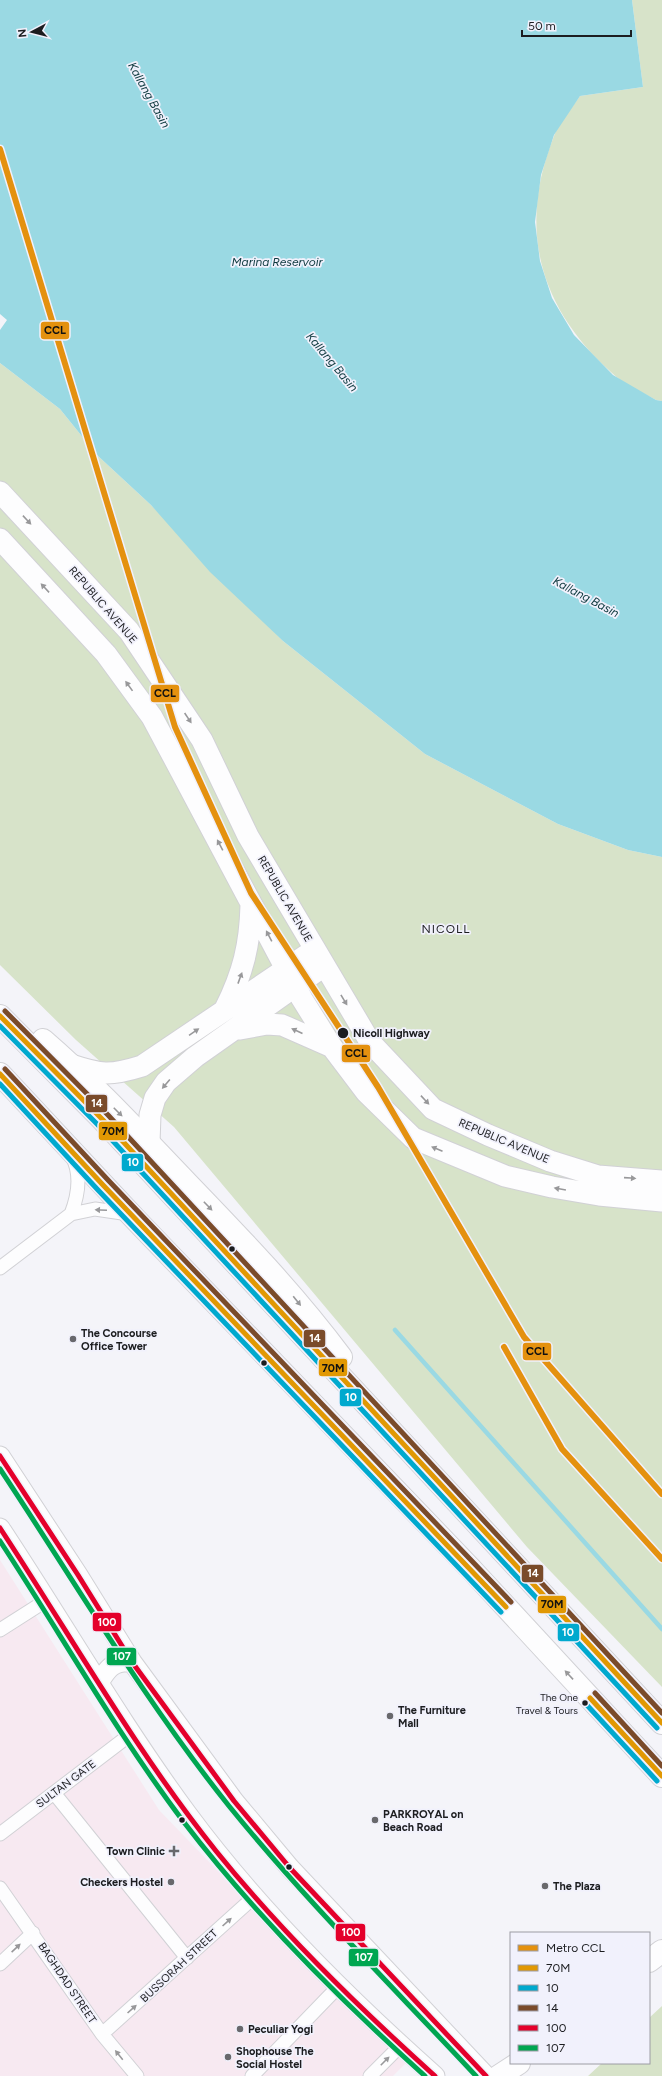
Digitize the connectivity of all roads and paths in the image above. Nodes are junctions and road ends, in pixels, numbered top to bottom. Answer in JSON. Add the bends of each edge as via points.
{"nodes":[{"id":1,"x":0,"y":492,"type":"edge"},
{"id":2,"x":0,"y":539,"type":"edge"},
{"id":3,"x":251,"y":904,"type":"junction"},
{"id":4,"x":319,"y":958,"type":"junction"},
{"id":5,"x":286,"y":969,"type":"junction"},
{"id":6,"x":296,"y":987,"type":"junction"},
{"id":7,"x":0,"y":1004,"type":"edge"},
{"id":8,"x":0,"y":1016,"type":"edge"},
{"id":9,"x":227,"y":1022,"type":"junction"},
{"id":10,"x":332,"y":1047,"type":"junction"},
{"id":11,"x":71,"y":1064,"type":"junction"},
{"id":12,"x":0,"y":1074,"type":"edge"},
{"id":13,"x":148,"y":1143,"type":"junction"},
{"id":14,"x":65,"y":1144,"type":"junction"},
{"id":15,"x":662,"y":1181,"type":"edge"},
{"id":16,"x":662,"y":1201,"type":"edge"},
{"id":17,"x":71,"y":1214,"type":"junction"},
{"id":18,"x":130,"y":1214,"type":"junction"},
{"id":19,"x":0,"y":1268,"type":"edge"},
{"id":20,"x":400,"y":1439,"type":"junction"},
{"id":21,"x":0,"y":1456,"type":"edge"},
{"id":22,"x":0,"y":1528,"type":"edge"},
{"id":23,"x":47,"y":1600,"type":"junction"},
{"id":24,"x":0,"y":1630,"type":"edge"},
{"id":25,"x":132,"y":1662,"type":"junction"},
{"id":26,"x":98,"y":1684,"type":"junction"},
{"id":27,"x":662,"y":1723,"type":"edge"},
{"id":28,"x":131,"y":1734,"type":"junction"},
{"id":29,"x":662,"y":1776,"type":"edge"},
{"id":30,"x":54,"y":1793,"type":"junction"},
{"id":31,"x":0,"y":1834,"type":"edge"},
{"id":32,"x":0,"y":1888,"type":"edge"},
{"id":33,"x":254,"y":1897,"type":"junction"},
{"id":34,"x":33,"y":1933,"type":"junction"},
{"id":35,"x":662,"y":1951,"type":"edge"},
{"id":36,"x":187,"y":1958,"type":"junction"},
{"id":37,"x":650,"y":1960,"type":"edge"},
{"id":38,"x":0,"y":1964,"type":"edge"},
{"id":39,"x":338,"y":1987,"type":"junction"},
{"id":40,"x":102,"y":2034,"type":"junction"},
{"id":41,"x":400,"y":2046,"type":"junction"},
{"id":42,"x":517,"y":2064,"type":"edge"},
{"id":43,"x":137,"y":2076,"type":"edge"},
{"id":44,"x":252,"y":2076,"type":"edge"},
{"id":45,"x":370,"y":2076,"type":"edge"},
{"id":46,"x":435,"y":2076,"type":"edge"},
{"id":47,"x":486,"y":2076,"type":"edge"},
{"id":48,"x":499,"y":2076,"type":"edge"}],
"edges":[{"from":1,"to":4,"type":"main road","name":"REPUBLIC AVENUE","one_way":true,"via":[[129,631],[202,740],[248,836]]},
{"from":3,"to":2,"type":"main road","one_way":true,"via":[[152,717],[106,654]]},
{"from":5,"to":3,"type":"main road","one_way":true},
{"from":9,"to":3,"type":"main road","one_way":true,"via":[[244,967],[251,933]]},
{"from":4,"to":5,"type":"main road"},
{"from":4,"to":6,"type":"main road"},
{"from":4,"to":15,"type":"main road","name":"REPUBLIC AVENUE","one_way":true,"via":[[370,1042],[433,1109],[550,1161],[598,1176]]},
{"from":5,"to":6,"type":"main road"},
{"from":5,"to":9,"type":"main road"},
{"from":6,"to":9,"type":"main road"},
{"from":6,"to":10,"type":"main road"},
{"from":7,"to":11,"type":"highway"},
{"from":8,"to":20,"type":"highway","via":[[103,1120]]},
{"from":10,"to":9,"type":"main road","one_way":true,"via":[[282,1025]]},
{"from":11,"to":9,"type":"main road","one_way":true,"via":[[96,1073],[117,1074],[142,1066]]},
{"from":9,"to":13,"type":"main road","one_way":true,"via":[[195,1057],[166,1082],[155,1098],[150,1116]]},
{"from":16,"to":10,"type":"main road","one_way":true,"via":[[599,1195],[505,1176],[413,1138],[366,1092]]},
{"from":11,"to":13,"type":"highway","one_way":true},
{"from":12,"to":14,"type":"highway"},
{"from":13,"to":20,"type":"highway","one_way":true,"via":[[280,1280],[322,1332]]},
{"from":14,"to":17,"type":"street","via":[[73,1159],[78,1189]]},
{"from":14,"to":18,"type":"highway"},
{"from":18,"to":17,"type":"street","one_way":true,"via":[[95,1209]]},
{"from":17,"to":19,"type":"street"},
{"from":29,"to":18,"type":"highway","one_way":true,"via":[[470,1568]]},
{"from":20,"to":27,"type":"highway"},
{"from":21,"to":25,"type":"main road"},
{"from":22,"to":23,"type":"main road"},
{"from":23,"to":24,"type":"street"},
{"from":23,"to":26,"type":"main road"},
{"from":25,"to":26,"type":"main road","via":[[122,1661],[110,1666]]},
{"from":25,"to":47,"type":"main road","via":[[234,1801],[290,1868]]},
{"from":26,"to":28,"type":"main road"},
{"from":28,"to":30,"type":"street","name":"SULTAN GATE"},
{"from":28,"to":33,"type":"main road","via":[[188,1815]]},
{"from":30,"to":31,"type":"street","name":"SULTAN GATE"},
{"from":30,"to":36,"type":"street"},
{"from":32,"to":34,"type":"street","name":"BAGHDAD STREET"},
{"from":36,"to":33,"type":"street","name":"BUSSORAH STREET","one_way":true},
{"from":33,"to":39,"type":"main road"},
{"from":38,"to":34,"type":"street","one_way":true},
{"from":34,"to":40,"type":"street","name":"BAGHDAD STREET"},
{"from":35,"to":37,"type":"highway"},
{"from":40,"to":36,"type":"street","name":"BUSSORAH STREET","one_way":true},
{"from":39,"to":41,"type":"main road"},
{"from":39,"to":44,"type":"street"},
{"from":43,"to":40,"type":"street","name":"BAGHDAD STREET","one_way":true},
{"from":45,"to":41,"type":"street","one_way":true},
{"from":41,"to":46,"type":"main road"},
{"from":42,"to":48,"type":"highway"}]}
